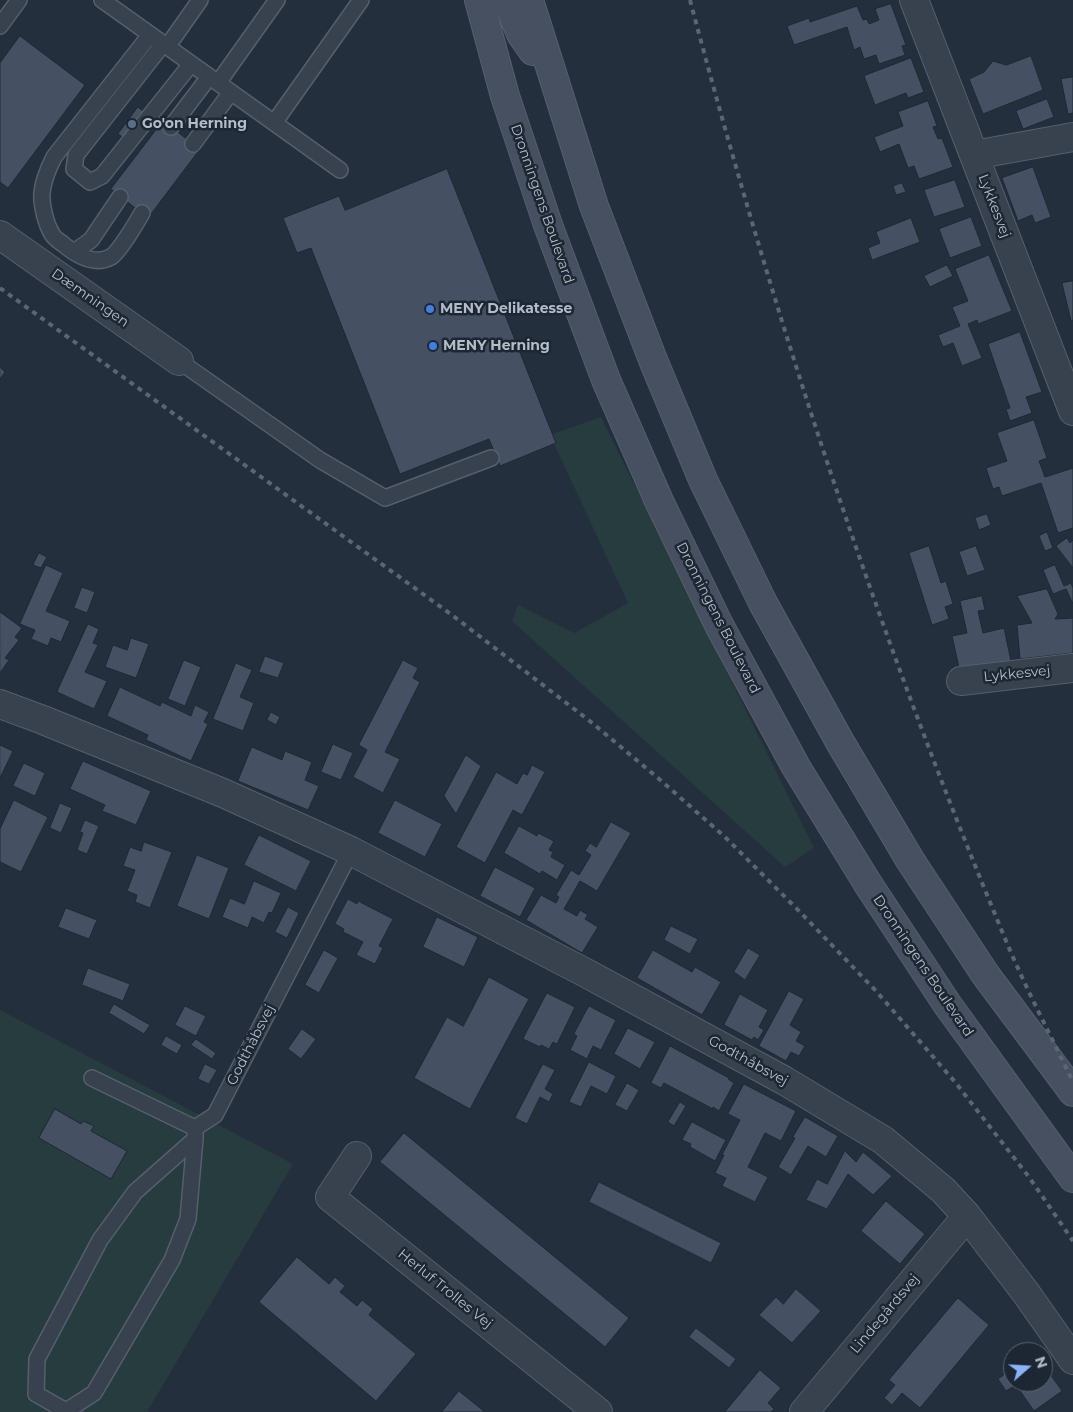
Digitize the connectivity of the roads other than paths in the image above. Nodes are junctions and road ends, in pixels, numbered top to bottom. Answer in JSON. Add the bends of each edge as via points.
{"nodes":[{"id":1,"x":19,"y":0,"type":"edge"},
{"id":2,"x":102,"y":0,"type":"edge"},
{"id":3,"x":200,"y":0,"type":"edge"},
{"id":4,"x":277,"y":0,"type":"edge"},
{"id":5,"x":361,"y":0,"type":"edge"},
{"id":6,"x":479,"y":0,"type":"edge"},
{"id":7,"x":507,"y":0,"type":"edge"},
{"id":8,"x":529,"y":0,"type":"edge"},
{"id":9,"x":914,"y":0,"type":"edge"},
{"id":10,"x":0,"y":26,"type":"edge"},
{"id":11,"x":150,"y":35,"type":"junction"},
{"id":12,"x":165,"y":46,"type":"junction"},
{"id":13,"x":191,"y":64,"type":"junction"},
{"id":14,"x":553,"y":79,"type":"junction"},
{"id":15,"x":219,"y":84,"type":"junction"},
{"id":16,"x":274,"y":123,"type":"junction"},
{"id":17,"x":172,"y":127,"type":"dead end"},
{"id":18,"x":1073,"y":138,"type":"edge"},
{"id":19,"x":193,"y":144,"type":"dead end"},
{"id":20,"x":974,"y":155,"type":"junction"},
{"id":21,"x":340,"y":170,"type":"dead end"},
{"id":22,"x":120,"y":196,"type":"dead end"},
{"id":23,"x":142,"y":213,"type":"dead end"},
{"id":24,"x":0,"y":235,"type":"edge"},
{"id":25,"x":74,"y":252,"type":"junction"},
{"id":26,"x":179,"y":361,"type":"joint"},
{"id":27,"x":1073,"y":411,"type":"edge"},
{"id":28,"x":492,"y":458,"type":"dead end"},
{"id":29,"x":1073,"y":668,"type":"edge"},
{"id":30,"x":961,"y":681,"type":"dead end"},
{"id":31,"x":0,"y":704,"type":"edge"},
{"id":32,"x":351,"y":851,"type":"junction"},
{"id":33,"x":92,"y":1078,"type":"dead end"},
{"id":34,"x":1073,"y":1092,"type":"edge"},
{"id":35,"x":195,"y":1134,"type":"junction"},
{"id":36,"x":357,"y":1156,"type":"dead end"},
{"id":37,"x":1073,"y":1178,"type":"edge"},
{"id":38,"x":967,"y":1216,"type":"junction"},
{"id":39,"x":1073,"y":1360,"type":"edge"},
{"id":40,"x":598,"y":1412,"type":"edge"},
{"id":41,"x":804,"y":1412,"type":"edge"}],
"edges":[{"from":1,"to":10,"type":"lane"},
{"from":2,"to":11,"type":"lane"},
{"from":3,"to":12,"type":"lane"},
{"from":4,"to":15,"type":"lane"},
{"from":5,"to":16,"type":"lane"},
{"from":6,"to":37,"type":"main road","name":"Dronningens Boulevard","via":[[505,96],[548,225],[606,380],[659,501],[719,625],[796,767],[868,884],[947,1004]]},
{"from":7,"to":14,"type":"main road","via":[[521,34]]},
{"from":8,"to":14,"type":"main road"},
{"from":9,"to":20,"type":"street","name":"Lykkesvej"},
{"from":11,"to":12,"type":"lane"},
{"from":11,"to":25,"type":"lane","via":[[54,157],[45,176],[43,211],[52,235]]},
{"from":12,"to":13,"type":"lane"},
{"from":12,"to":13,"type":"lane","via":[[76,155],[74,169],[90,182],[102,176]]},
{"from":13,"to":15,"type":"lane"},
{"from":14,"to":34,"type":"main road","via":[[598,215],[653,360],[703,480],[763,603],[910,860],[985,974]]},
{"from":15,"to":16,"type":"lane"},
{"from":15,"to":17,"type":"lane"},
{"from":15,"to":19,"type":"lane"},
{"from":16,"to":21,"type":"lane"},
{"from":18,"to":20,"type":"street"},
{"from":20,"to":27,"type":"street","name":"Lykkesvej"},
{"from":22,"to":25,"type":"lane","via":[[91,240]]},
{"from":23,"to":25,"type":"lane","via":[[136,227],[112,256],[98,260],[84,258]]},
{"from":24,"to":26,"type":"street","name":"Dæmningen"},
{"from":26,"to":28,"type":"lane","via":[[320,460],[385,498]]},
{"from":29,"to":30,"type":"street","name":"Lykkesvej"},
{"from":31,"to":32,"type":"street","name":"Godthåbsvej","via":[[223,793]]},
{"from":32,"to":35,"type":"lane","name":"Godthåbsvej","via":[[215,1115]]},
{"from":32,"to":38,"type":"street","name":"Godthåbsvej","via":[[785,1081],[883,1140],[943,1190]]},
{"from":33,"to":35,"type":"lane"},
{"from":35,"to":35,"type":"lane","name":"Godthåbsvej","via":[[135,1192],[100,1240],[37,1359],[36,1394],[66,1411],[94,1392],[172,1260],[188,1219]]},
{"from":36,"to":40,"type":"street","name":"Herluf Trolles Vej","via":[[330,1197]]},
{"from":38,"to":39,"type":"street","name":"Godthåbsvej"},
{"from":38,"to":41,"type":"street","name":"Lindegårdsvej"}]}
